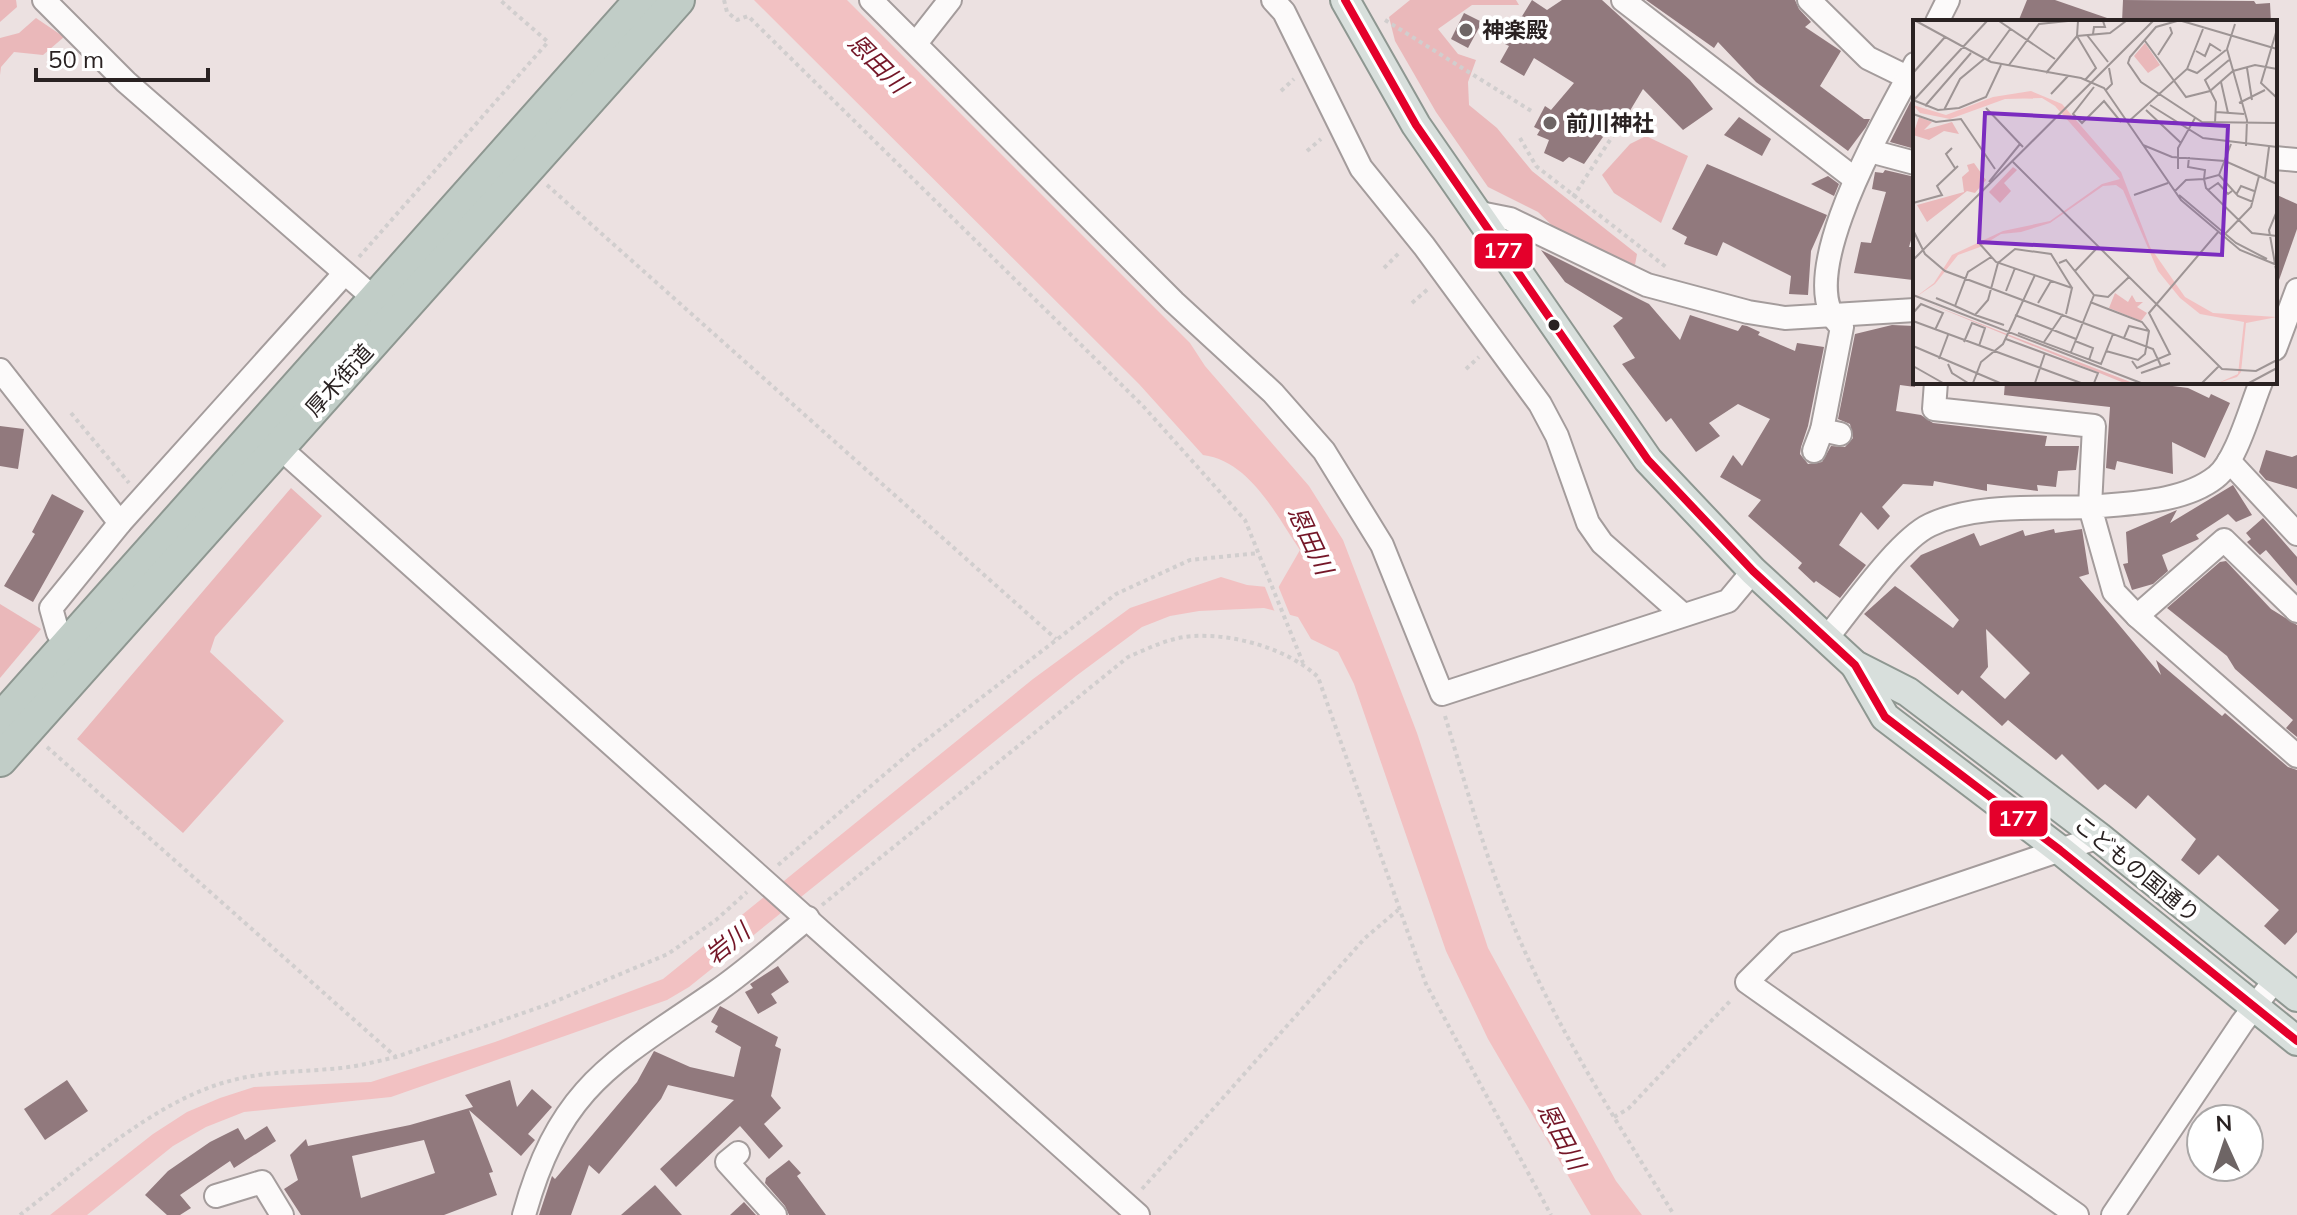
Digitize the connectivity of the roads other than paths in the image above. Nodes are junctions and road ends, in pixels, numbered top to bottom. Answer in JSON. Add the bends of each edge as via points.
{"nodes":[{"id":1,"x":44,"y":0,"type":"edge"},
{"id":2,"x":641,"y":0,"type":"edge"},
{"id":3,"x":678,"y":0,"type":"edge"},
{"id":4,"x":871,"y":0,"type":"edge"},
{"id":5,"x":950,"y":0,"type":"edge"},
{"id":6,"x":1623,"y":0,"type":"edge"},
{"id":7,"x":1809,"y":0,"type":"edge"},
{"id":8,"x":1948,"y":0,"type":"edge"},
{"id":9,"x":1355,"y":4,"type":"edge"},
{"id":10,"x":1279,"y":6,"type":"edge"},
{"id":11,"x":1938,"y":20,"type":"edge"},
{"id":12,"x":917,"y":42,"type":"junction"},
{"id":13,"x":1912,"y":75,"type":"edge"},
{"id":14,"x":1870,"y":151,"type":"junction"},
{"id":15,"x":2277,"y":158,"type":"edge"},
{"id":16,"x":2297,"y":160,"type":"edge"},
{"id":17,"x":1913,"y":162,"type":"edge"},
{"id":18,"x":1855,"y":179,"type":"junction"},
{"id":19,"x":1475,"y":212,"type":"junction"},
{"id":20,"x":344,"y":274,"type":"junction"},
{"id":21,"x":2297,"y":290,"type":"edge"},
{"id":22,"x":376,"y":300,"type":"junction"},
{"id":23,"x":1913,"y":310,"type":"edge"},
{"id":24,"x":1830,"y":317,"type":"junction"},
{"id":25,"x":2282,"y":337,"type":"edge"},
{"id":26,"x":0,"y":370,"type":"edge"},
{"id":27,"x":1936,"y":384,"type":"edge"},
{"id":28,"x":2260,"y":384,"type":"edge"},
{"id":29,"x":279,"y":447,"type":"junction"},
{"id":30,"x":1814,"y":451,"type":"dead end"},
{"id":31,"x":2229,"y":461,"type":"junction"},
{"id":32,"x":2090,"y":507,"type":"junction"},
{"id":33,"x":120,"y":523,"type":"junction"},
{"id":34,"x":2297,"y":534,"type":"edge"},
{"id":35,"x":1753,"y":571,"type":"junction"},
{"id":36,"x":2297,"y":611,"type":"edge"},
{"id":37,"x":1681,"y":613,"type":"junction"},
{"id":38,"x":2137,"y":616,"type":"junction"},
{"id":39,"x":1826,"y":639,"type":"junction"},
{"id":40,"x":69,"y":645,"type":"junction"},
{"id":41,"x":1855,"y":665,"type":"junction"},
{"id":42,"x":13,"y":725,"type":"edge"},
{"id":43,"x":2297,"y":756,"type":"edge"},
{"id":44,"x":0,"y":760,"type":"edge"},
{"id":45,"x":2099,"y":837,"type":"junction"},
{"id":46,"x":2060,"y":850,"type":"junction"},
{"id":47,"x":804,"y":914,"type":"junction"},
{"id":48,"x":2286,"y":989,"type":"edge"},
{"id":49,"x":2255,"y":1007,"type":"junction"},
{"id":50,"x":2297,"y":1041,"type":"edge"},
{"id":51,"x":727,"y":1162,"type":"dead end"},
{"id":52,"x":216,"y":1196,"type":"dead end"},
{"id":53,"x":1128,"y":1212,"type":"edge"},
{"id":54,"x":282,"y":1215,"type":"edge"},
{"id":55,"x":524,"y":1215,"type":"edge"},
{"id":56,"x":775,"y":1215,"type":"edge"},
{"id":57,"x":2077,"y":1215,"type":"edge"},
{"id":58,"x":2113,"y":1215,"type":"edge"}],
"edges":[{"from":1,"to":20,"type":"street","via":[[126,82]]},
{"from":2,"to":22,"type":"highway","name":"厚木街道"},
{"from":3,"to":29,"type":"highway","name":"厚木街道"},
{"from":4,"to":12,"type":"street"},
{"from":5,"to":12,"type":"street"},
{"from":6,"to":18,"type":"street"},
{"from":7,"to":13,"type":"street","via":[[1868,58]]},
{"from":8,"to":11,"type":"street"},
{"from":9,"to":19,"type":"main road","name":"こどもの国通り","via":[[1403,107]]},
{"from":10,"to":37,"type":"street","via":[[1361,168],[1540,404],[1557,436],[1579,506],[1602,543]]},
{"from":12,"to":37,"type":"street","via":[[1045,176],[1273,393],[1324,451],[1382,545],[1442,694]]},
{"from":13,"to":14,"type":"street"},
{"from":14,"to":17,"type":"street"},
{"from":14,"to":18,"type":"street"},
{"from":15,"to":16,"type":"street"},
{"from":18,"to":24,"type":"street","via":[[1828,273],[1825,305]]},
{"from":19,"to":24,"type":"street","via":[[1510,219],[1647,285],[1785,318]]},
{"from":19,"to":35,"type":"main road","name":"こどもの国通り","via":[[1648,460]]},
{"from":20,"to":22,"type":"street"},
{"from":20,"to":33,"type":"street"},
{"from":21,"to":25,"type":"street"},
{"from":22,"to":40,"type":"highway","name":"厚木街道"},
{"from":23,"to":24,"type":"street"},
{"from":24,"to":30,"type":"street","via":[[1842,327],[1831,432]]},
{"from":26,"to":33,"type":"street"},
{"from":27,"to":32,"type":"street","via":[[1934,409],[2094,426]]},
{"from":28,"to":31,"type":"street"},
{"from":29,"to":42,"type":"highway","name":"厚木街道"},
{"from":29,"to":47,"type":"street"},
{"from":31,"to":32,"type":"street","via":[[2216,477],[2180,493]]},
{"from":31,"to":34,"type":"street"},
{"from":32,"to":38,"type":"street","via":[[2114,592]]},
{"from":32,"to":39,"type":"street","via":[[1967,514],[1928,525],[1901,549]]},
{"from":33,"to":40,"type":"street","via":[[51,608],[58,633]]},
{"from":35,"to":37,"type":"street","via":[[1728,601]]},
{"from":35,"to":39,"type":"main road","name":"こどもの国通り"},
{"from":36,"to":38,"type":"street","via":[[2224,540]]},
{"from":38,"to":43,"type":"street"},
{"from":39,"to":41,"type":"main road","name":"こどもの国通り"},
{"from":40,"to":42,"type":"highway","name":"厚木街道"},
{"from":41,"to":45,"type":"main road","name":"こどもの国通り","via":[[1908,692]]},
{"from":41,"to":46,"type":"main road","name":"こどもの国通り","via":[[1885,717]]},
{"from":42,"to":44,"type":"highway","name":"厚木街道"},
{"from":45,"to":46,"type":"street"},
{"from":45,"to":48,"type":"main road","name":"こどもの国通り"},
{"from":46,"to":49,"type":"main road","name":"こどもの国通り"},
{"from":46,"to":57,"type":"street","via":[[1786,943],[1747,982]]},
{"from":47,"to":53,"type":"street"},
{"from":47,"to":55,"type":"street","via":[[720,989],[623,1054],[586,1089],[542,1157]]},
{"from":48,"to":49,"type":"street"},
{"from":49,"to":50,"type":"main road","name":"こどもの国通り"},
{"from":49,"to":58,"type":"street"},
{"from":51,"to":56,"type":"street"},
{"from":52,"to":54,"type":"street","via":[[262,1182]]}]}
